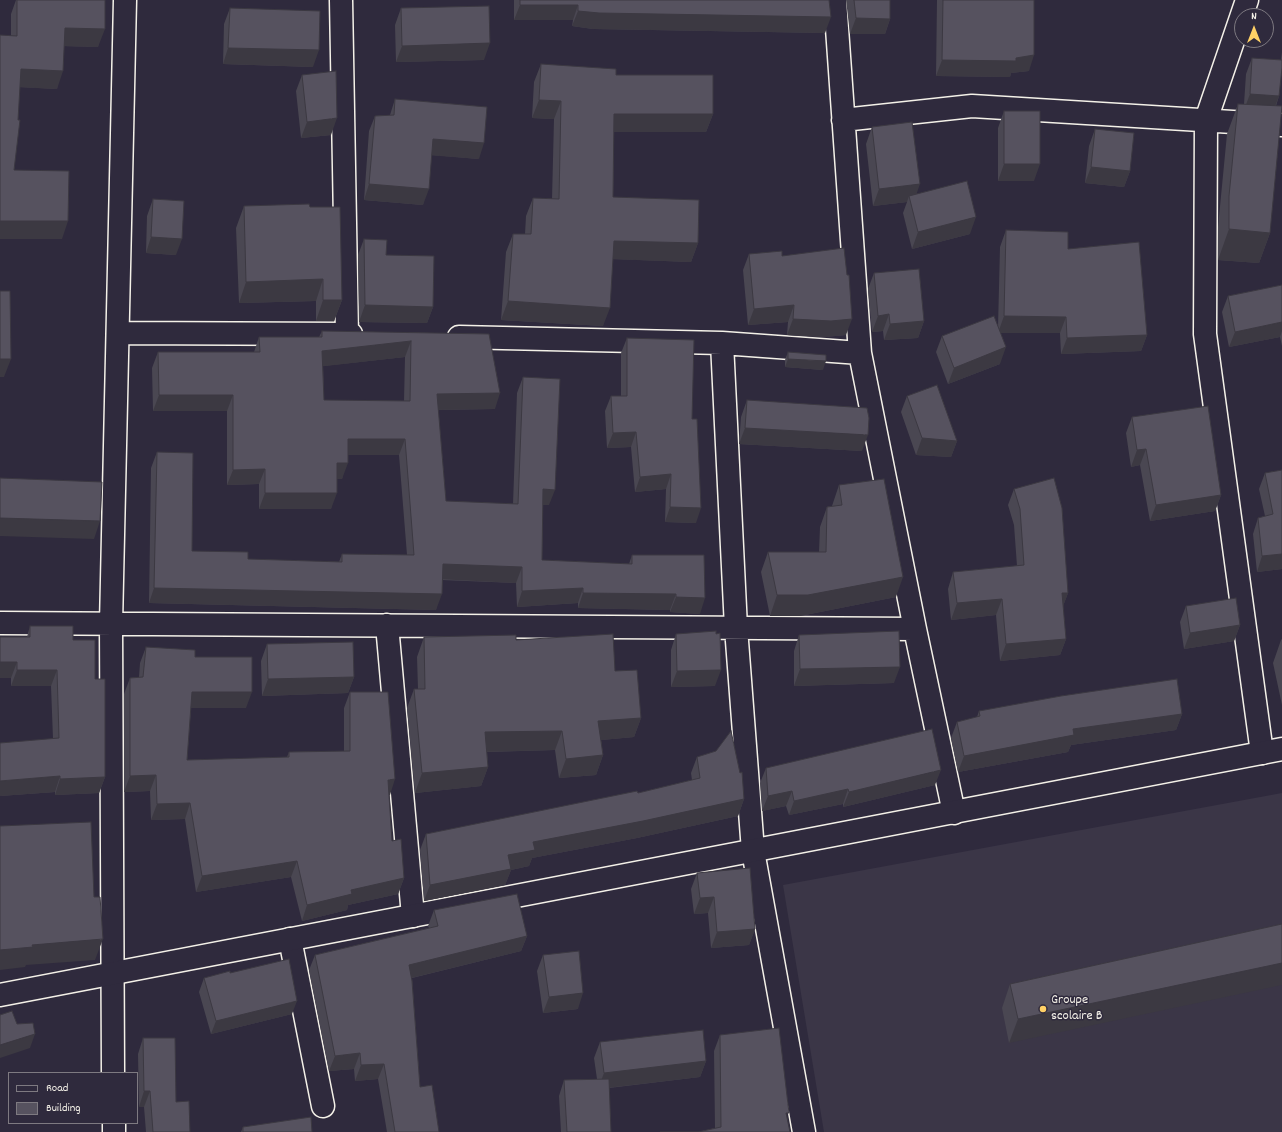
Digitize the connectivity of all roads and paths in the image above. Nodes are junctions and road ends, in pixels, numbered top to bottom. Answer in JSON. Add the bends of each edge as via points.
{"nodes":[{"id":1,"x":125,"y":0,"type":"edge"},
{"id":2,"x":341,"y":0,"type":"edge"},
{"id":3,"x":835,"y":0,"type":"edge"},
{"id":4,"x":1247,"y":0,"type":"edge"},
{"id":5,"x":843,"y":120,"type":"junction"},
{"id":6,"x":1206,"y":120,"type":"junction"},
{"id":7,"x":1282,"y":125,"type":"edge"},
{"id":8,"x":118,"y":333,"type":"junction"},
{"id":9,"x":347,"y":334,"type":"junction"},
{"id":10,"x":371,"y":334,"type":"edge"},
{"id":11,"x":442,"y":336,"type":"edge"},
{"id":12,"x":722,"y":343,"type":"junction"},
{"id":13,"x":860,"y":353,"type":"junction"},
{"id":14,"x":0,"y":623,"type":"edge"},
{"id":15,"x":111,"y":624,"type":"junction"},
{"id":16,"x":387,"y":625,"type":"junction"},
{"id":17,"x":736,"y":628,"type":"junction"},
{"id":18,"x":915,"y":629,"type":"junction"},
{"id":19,"x":1272,"y":751,"type":"edge"},
{"id":20,"x":954,"y":813,"type":"junction"},
{"id":21,"x":753,"y":851,"type":"junction"},
{"id":22,"x":413,"y":916,"type":"junction"},
{"id":23,"x":290,"y":939,"type":"junction"},
{"id":24,"x":113,"y":972,"type":"junction"},
{"id":25,"x":0,"y":995,"type":"edge"},
{"id":26,"x":113,"y":1072,"type":"edge"},
{"id":27,"x":322,"y":1106,"type":"dead end"},
{"id":28,"x":804,"y":1132,"type":"edge"}],
"edges":[{"from":1,"to":8,"type":"street"},
{"from":2,"to":9,"type":"street"},
{"from":3,"to":5,"type":"street"},
{"from":4,"to":6,"type":"street"},
{"from":5,"to":6,"type":"street","via":[[972,106]]},
{"from":5,"to":13,"type":"street"},
{"from":6,"to":7,"type":"street"},
{"from":6,"to":19,"type":"street","via":[[1205,334]]},
{"from":8,"to":9,"type":"street"},
{"from":8,"to":15,"type":"street"},
{"from":9,"to":10,"type":"street"},
{"from":11,"to":12,"type":"street"},
{"from":12,"to":13,"type":"street"},
{"from":12,"to":17,"type":"street"},
{"from":13,"to":18,"type":"street"},
{"from":14,"to":15,"type":"street"},
{"from":15,"to":16,"type":"street"},
{"from":15,"to":24,"type":"street"},
{"from":16,"to":17,"type":"street"},
{"from":16,"to":22,"type":"street"},
{"from":17,"to":18,"type":"street"},
{"from":17,"to":21,"type":"street"},
{"from":18,"to":20,"type":"street"},
{"from":19,"to":20,"type":"street"},
{"from":20,"to":21,"type":"street"},
{"from":21,"to":22,"type":"street"},
{"from":21,"to":28,"type":"street"},
{"from":22,"to":23,"type":"street"},
{"from":23,"to":24,"type":"street"},
{"from":23,"to":27,"type":"street"},
{"from":24,"to":25,"type":"street"},
{"from":24,"to":26,"type":"street"}]}
